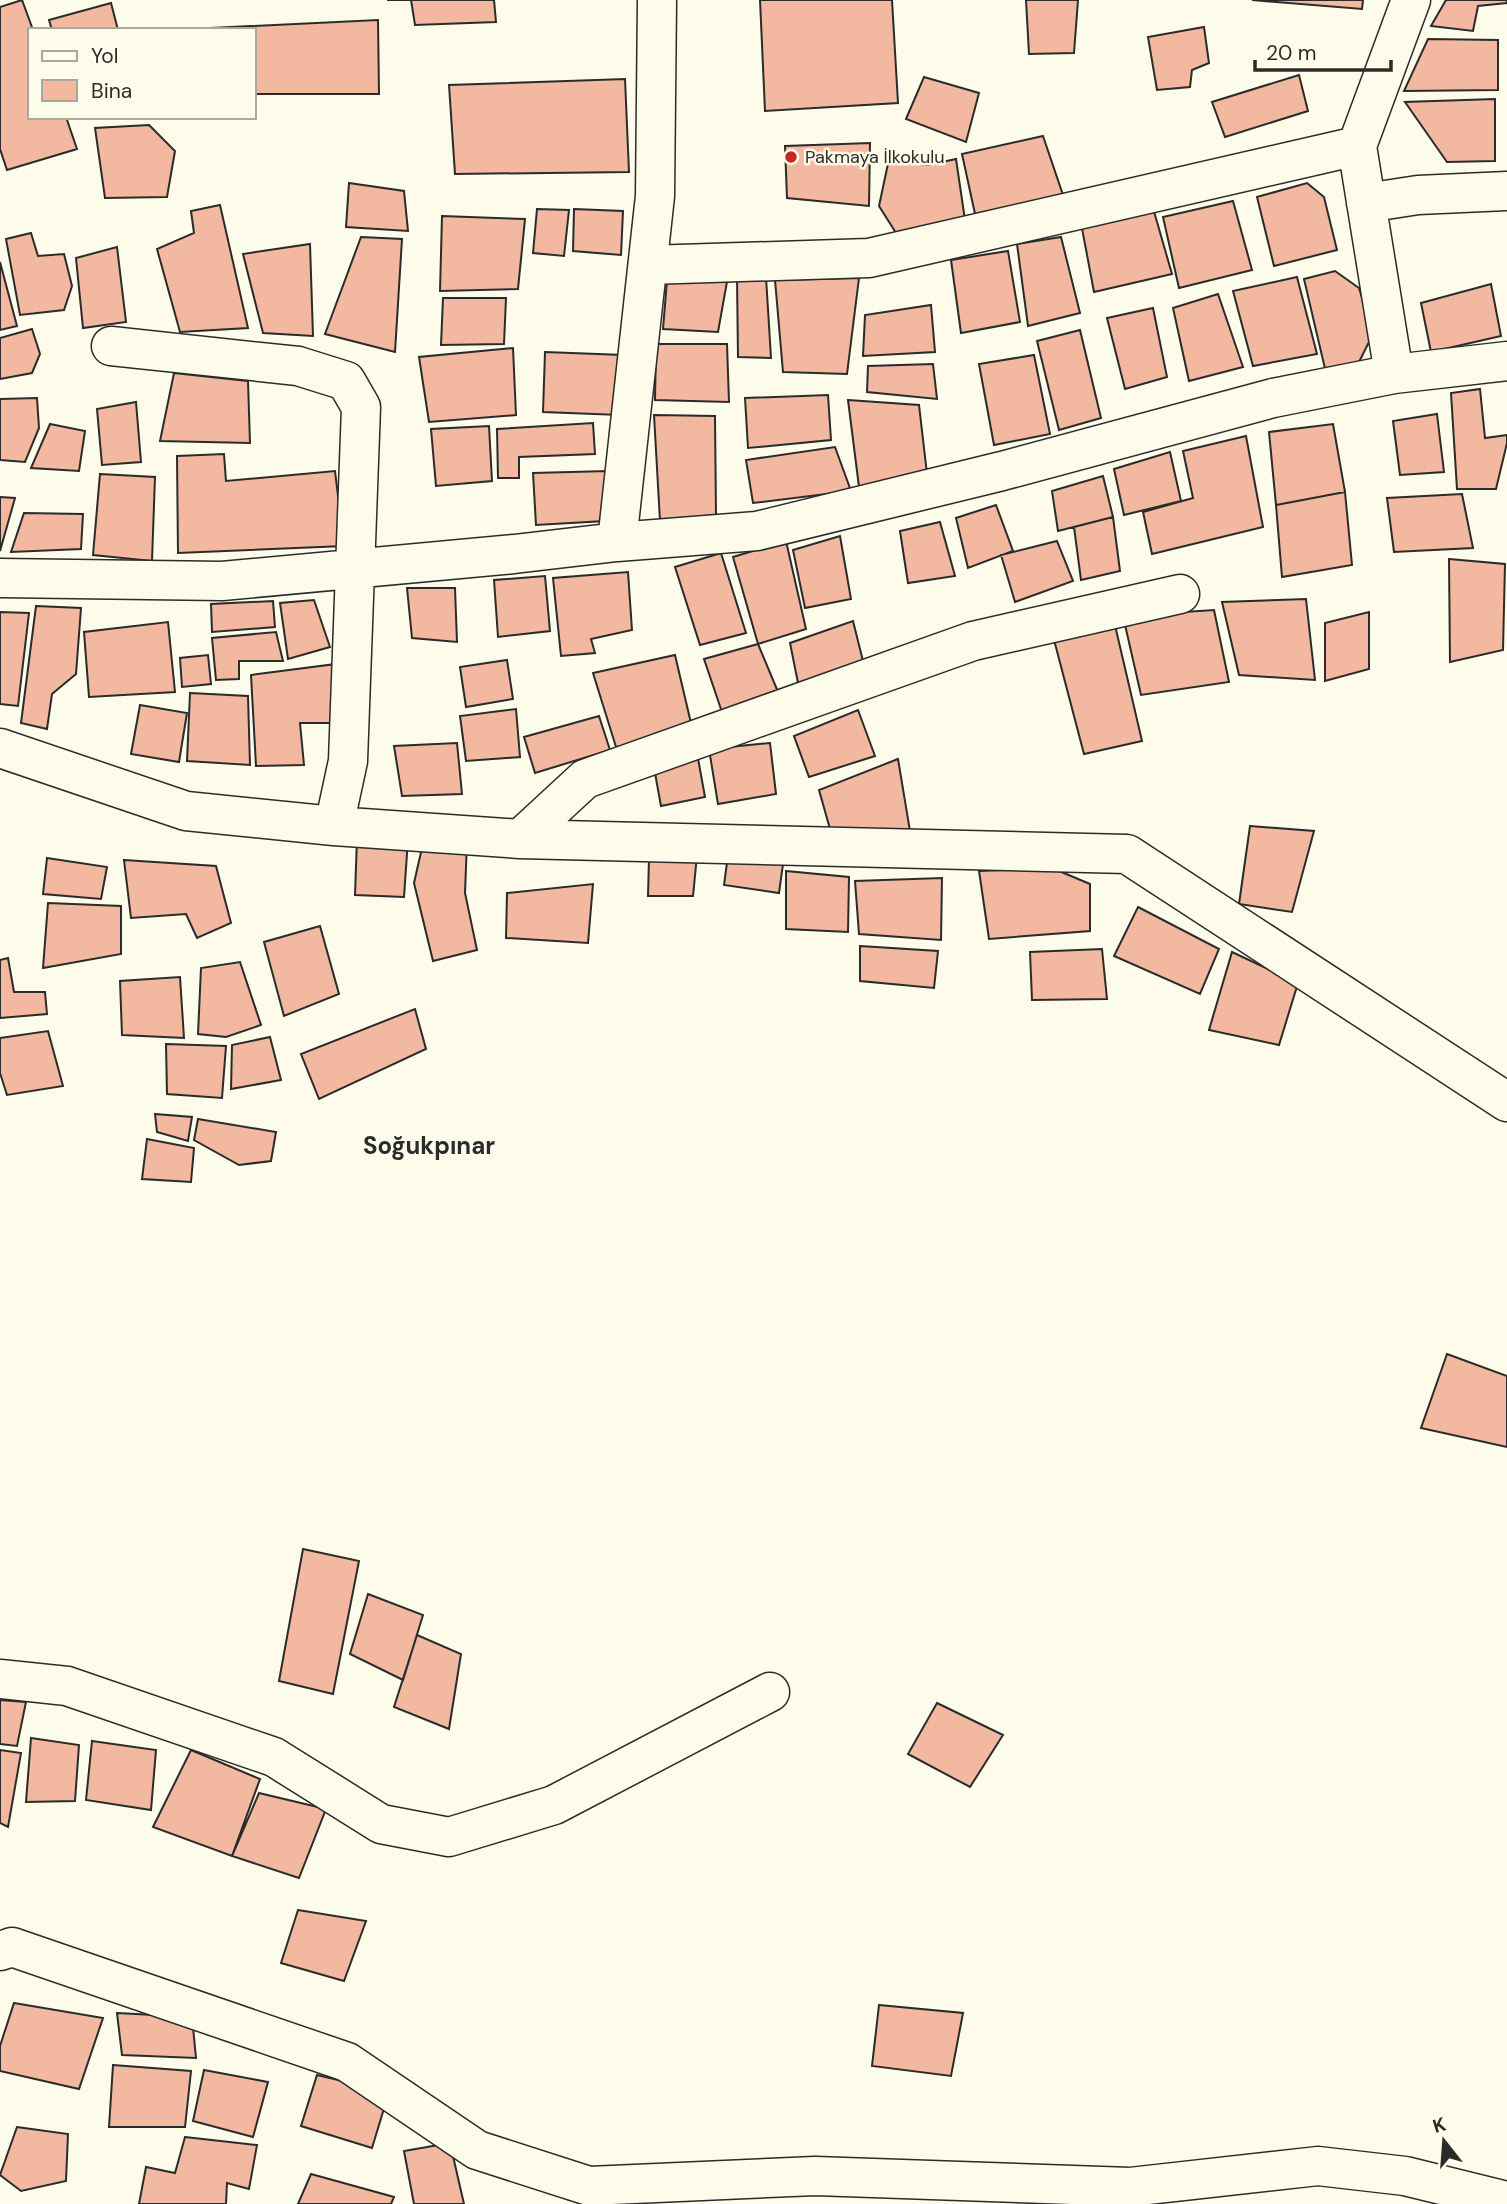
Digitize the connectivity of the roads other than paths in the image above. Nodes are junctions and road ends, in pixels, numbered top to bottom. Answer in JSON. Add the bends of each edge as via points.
{"nodes":[{"id":1,"x":657,"y":0,"type":"edge"},
{"id":2,"x":1411,"y":0,"type":"edge"},
{"id":3,"x":1357,"y":146,"type":"junction"},
{"id":4,"x":1507,"y":191,"type":"edge"},
{"id":5,"x":1366,"y":203,"type":"junction"},
{"id":6,"x":648,"y":265,"type":"junction"},
{"id":7,"x":111,"y":346,"type":"dead end"},
{"id":8,"x":1507,"y":361,"type":"edge"},
{"id":9,"x":1394,"y":374,"type":"junction"},
{"id":10,"x":617,"y":542,"type":"junction"},
{"id":11,"x":356,"y":569,"type":"junction"},
{"id":12,"x":0,"y":578,"type":"edge"},
{"id":13,"x":1180,"y":594,"type":"dead end"},
{"id":14,"x":0,"y":748,"type":"edge"},
{"id":15,"x":334,"y":826,"type":"junction"},
{"id":16,"x":520,"y":839,"type":"junction"},
{"id":17,"x":1507,"y":1102,"type":"edge"},
{"id":18,"x":0,"y":1679,"type":"edge"},
{"id":19,"x":771,"y":1692,"type":"dead end"},
{"id":20,"x":4,"y":1941,"type":"edge"},
{"id":21,"x":1507,"y":2201,"type":"edge"}],
"edges":[{"from":1,"to":6,"type":"street","via":[[655,196]]},
{"from":2,"to":3,"type":"street"},
{"from":3,"to":5,"type":"street"},
{"from":3,"to":6,"type":"street","via":[[869,258]]},
{"from":4,"to":5,"type":"street","via":[[1418,195]]},
{"from":5,"to":9,"type":"street"},
{"from":6,"to":10,"type":"street"},
{"from":7,"to":11,"type":"street","via":[[298,366],[346,381],[361,407]]},
{"from":8,"to":9,"type":"street"},
{"from":9,"to":10,"type":"street","via":[[1273,398],[757,531]]},
{"from":10,"to":11,"type":"street"},
{"from":11,"to":12,"type":"street","via":[[222,581]]},
{"from":11,"to":15,"type":"street","via":[[348,761]]},
{"from":13,"to":16,"type":"street","via":[[973,640],[585,779]]},
{"from":14,"to":15,"type":"street","via":[[186,811]]},
{"from":15,"to":16,"type":"street"},
{"from":16,"to":17,"type":"street","via":[[1127,854]]},
{"from":18,"to":19,"type":"street","via":[[67,1686],[274,1757],[381,1824],[449,1837],[554,1805]]},
{"from":20,"to":21,"type":"street","via":[[347,2062],[477,2150],[589,2186],[815,2176],[1130,2187],[1318,2166],[1405,2176]]}]}
